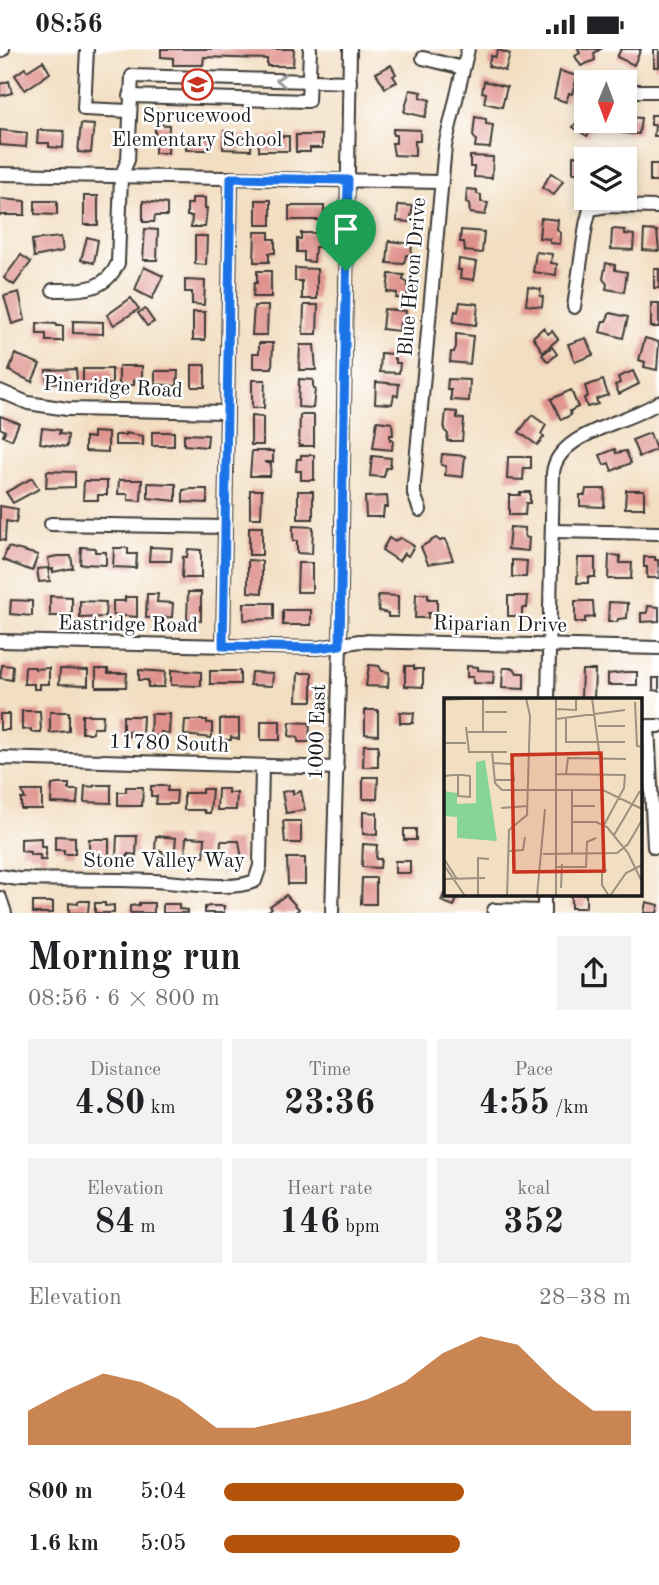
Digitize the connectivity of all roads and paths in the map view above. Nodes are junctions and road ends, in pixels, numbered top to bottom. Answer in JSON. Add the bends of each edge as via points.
{"nodes":[{"id":1,"x":87,"y":49,"type":"edge"},
{"id":2,"x":310,"y":49,"type":"edge"},
{"id":3,"x":350,"y":49,"type":"edge"},
{"id":4,"x":468,"y":49,"type":"edge"},
{"id":5,"x":424,"y":58,"type":"dead end"},
{"id":6,"x":463,"y":68,"type":"junction"},
{"id":7,"x":309,"y":81,"type":"junction"},
{"id":8,"x":350,"y":82,"type":"junction"},
{"id":9,"x":637,"y":90,"type":"edge"},
{"id":10,"x":659,"y":91,"type":"edge"},
{"id":11,"x":130,"y":96,"type":"junction"},
{"id":12,"x":129,"y":111,"type":"junction"},
{"id":13,"x":0,"y":174,"type":"edge"},
{"id":14,"x":121,"y":176,"type":"junction"},
{"id":15,"x":231,"y":178,"type":"junction"},
{"id":16,"x":348,"y":180,"type":"junction"},
{"id":17,"x":441,"y":182,"type":"junction"},
{"id":18,"x":659,"y":207,"type":"edge"},
{"id":19,"x":53,"y":290,"type":"dead end"},
{"id":20,"x":574,"y":307,"type":"dead end"},
{"id":21,"x":0,"y":391,"type":"edge"},
{"id":22,"x":659,"y":402,"type":"edge"},
{"id":23,"x":227,"y":412,"type":"junction"},
{"id":24,"x":420,"y":510,"type":"dead end"},
{"id":25,"x":51,"y":524,"type":"dead end"},
{"id":26,"x":225,"y":527,"type":"junction"},
{"id":27,"x":552,"y":531,"type":"junction"},
{"id":28,"x":659,"y":533,"type":"edge"},
{"id":29,"x":0,"y":641,"type":"edge"},
{"id":30,"x":340,"y":645,"type":"junction"},
{"id":31,"x":223,"y":646,"type":"junction"},
{"id":32,"x":550,"y":646,"type":"junction"},
{"id":33,"x":659,"y":648,"type":"edge"},
{"id":34,"x":548,"y":698,"type":"edge"},
{"id":35,"x":659,"y":726,"type":"edge"},
{"id":36,"x":0,"y":758,"type":"edge"},
{"id":37,"x":262,"y":766,"type":"junction"},
{"id":38,"x":337,"y":768,"type":"junction"},
{"id":39,"x":659,"y":847,"type":"edge"},
{"id":40,"x":0,"y":876,"type":"edge"},
{"id":41,"x":0,"y":898,"type":"edge"},
{"id":42,"x":494,"y":910,"type":"dead end"},
{"id":43,"x":544,"y":912,"type":"edge"},
{"id":44,"x":5,"y":913,"type":"edge"},
{"id":45,"x":332,"y":913,"type":"edge"}],
"edges":[{"from":1,"to":12,"type":"street","via":[[84,109]]},
{"from":2,"to":7,"type":"street"},
{"from":3,"to":8,"type":"street","name":"1000 East"},
{"from":4,"to":6,"type":"street","name":"Blue Heron Drive"},
{"from":5,"to":6,"type":"street"},
{"from":6,"to":17,"type":"street","name":"Blue Heron Drive","via":[[446,133]]},
{"from":7,"to":8,"type":"street"},
{"from":7,"to":11,"type":"street","one_way":true,"via":[[131,76]]},
{"from":7,"to":11,"type":"street","via":[[309,101]]},
{"from":8,"to":16,"type":"street","name":"1000 East"},
{"from":9,"to":10,"type":"street"},
{"from":11,"to":12,"type":"street"},
{"from":12,"to":14,"type":"street","via":[[128,160]]},
{"from":13,"to":14,"type":"street"},
{"from":14,"to":15,"type":"street"},
{"from":14,"to":19,"type":"street","via":[[120,252],[114,272],[89,290]]},
{"from":15,"to":16,"type":"street"},
{"from":15,"to":23,"type":"street"},
{"from":16,"to":17,"type":"street"},
{"from":16,"to":30,"type":"street","name":"1000 East"},
{"from":17,"to":24,"type":"street","name":"Blue Heron Drive","via":[[414,484]]},
{"from":18,"to":20,"type":"street","via":[[590,209]]},
{"from":21,"to":23,"type":"street","name":"Pineridge Road","via":[[47,407]]},
{"from":22,"to":27,"type":"street","via":[[561,451],[554,467]]},
{"from":23,"to":26,"type":"street"},
{"from":25,"to":26,"type":"street"},
{"from":26,"to":31,"type":"street"},
{"from":27,"to":28,"type":"street"},
{"from":27,"to":32,"type":"street"},
{"from":29,"to":31,"type":"street","name":"Eastridge Road"},
{"from":30,"to":31,"type":"street","name":"Eastridge Road"},
{"from":30,"to":32,"type":"street","name":"Riparian Drive","via":[[360,641]]},
{"from":30,"to":38,"type":"street","name":"1000 East"},
{"from":32,"to":33,"type":"street","name":"Riparian Drive"},
{"from":32,"to":34,"type":"street"},
{"from":35,"to":39,"type":"street","via":[[648,726],[654,847]]},
{"from":36,"to":37,"type":"street","name":"11780 South"},
{"from":37,"to":38,"type":"street","name":"11780 South"},
{"from":37,"to":40,"type":"street","name":"Stone Valley Way","via":[[260,866],[255,881],[190,884]]},
{"from":38,"to":45,"type":"street","name":"1000 East"},
{"from":41,"to":44,"type":"street"},
{"from":42,"to":43,"type":"street"}]}
